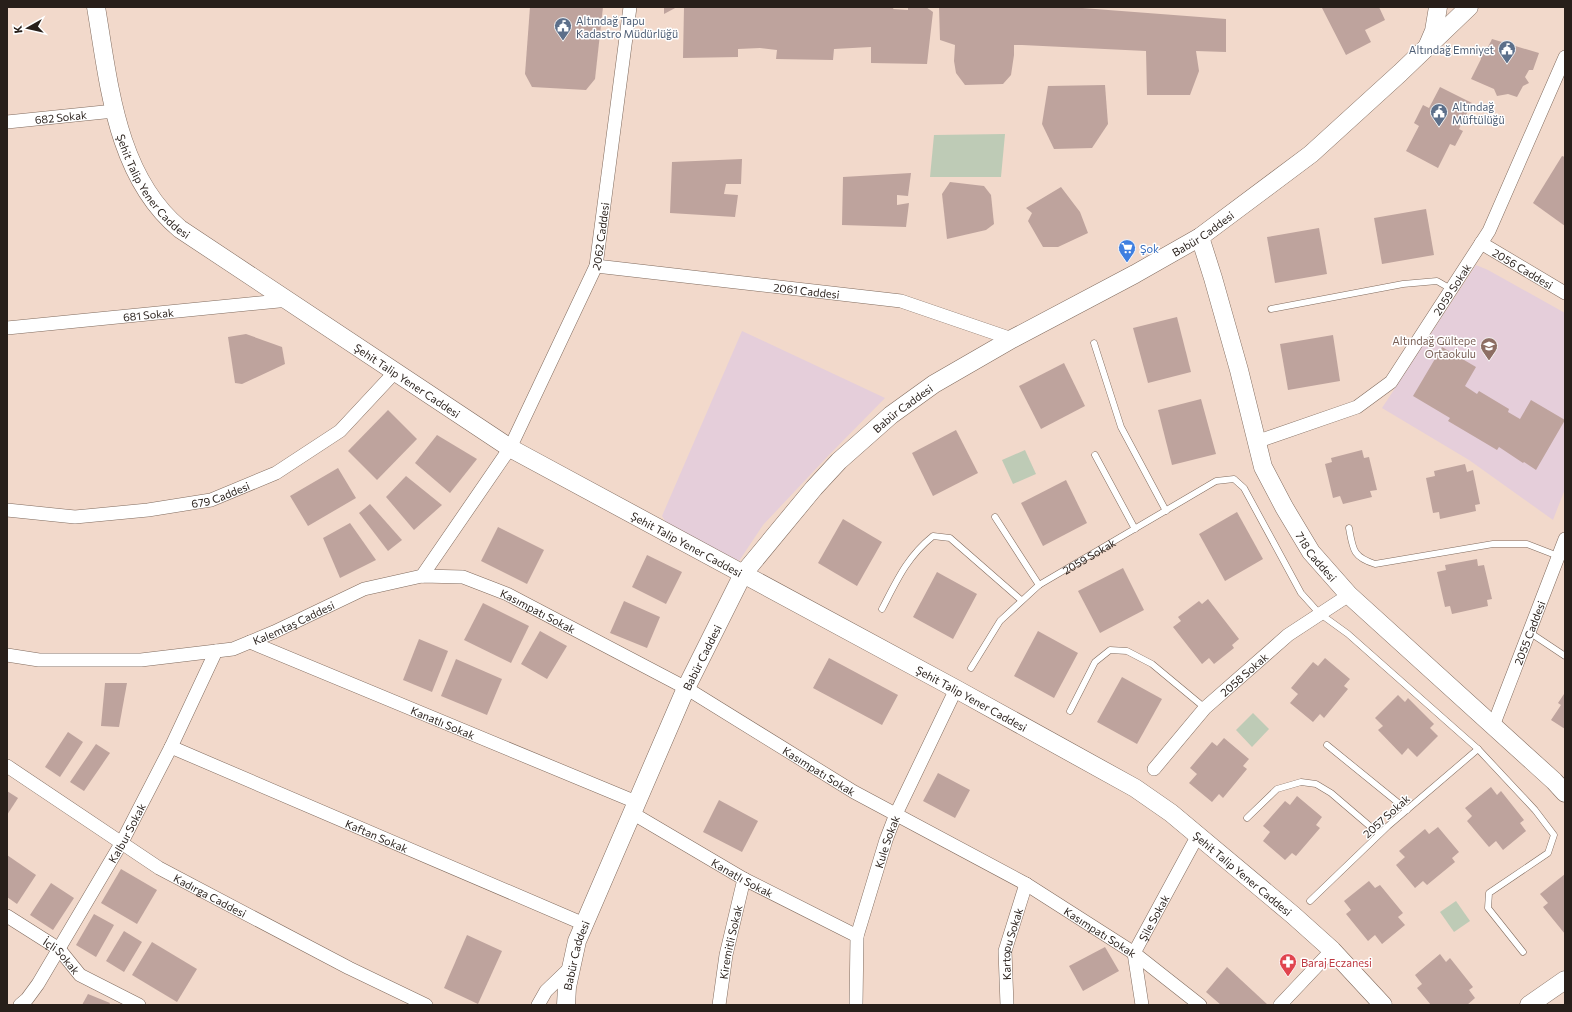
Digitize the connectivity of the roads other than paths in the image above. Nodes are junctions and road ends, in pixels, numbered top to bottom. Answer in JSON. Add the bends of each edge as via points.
{"nodes":[{"id":1,"x":96,"y":7,"type":"edge"},
{"id":2,"x":630,"y":7,"type":"edge"},
{"id":3,"x":1438,"y":7,"type":"edge"},
{"id":4,"x":1470,"y":7,"type":"edge"},
{"id":5,"x":1427,"y":48,"type":"junction"},
{"id":6,"x":1565,"y":57,"type":"edge"},
{"id":7,"x":114,"y":111,"type":"junction"},
{"id":8,"x":7,"y":122,"type":"edge"},
{"id":9,"x":1200,"y":237,"type":"junction"},
{"id":10,"x":1481,"y":243,"type":"junction"},
{"id":11,"x":596,"y":266,"type":"junction"},
{"id":12,"x":1451,"y":289,"type":"junction"},
{"id":13,"x":1565,"y":293,"type":"edge"},
{"id":14,"x":289,"y":300,"type":"junction"},
{"id":15,"x":1271,"y":309,"type":"dead end"},
{"id":16,"x":7,"y":328,"type":"edge"},
{"id":17,"x":1012,"y":339,"type":"junction"},
{"id":18,"x":1094,"y":343,"type":"dead end"},
{"id":19,"x":395,"y":372,"type":"junction"},
{"id":20,"x":1256,"y":442,"type":"junction"},
{"id":21,"x":510,"y":448,"type":"junction"},
{"id":22,"x":1095,"y":455,"type":"dead end"},
{"id":23,"x":7,"y":510,"type":"edge"},
{"id":24,"x":1166,"y":511,"type":"junction"},
{"id":25,"x":995,"y":517,"type":"dead end"},
{"id":26,"x":1349,"y":528,"type":"dead end"},
{"id":27,"x":1135,"y":529,"type":"junction"},
{"id":28,"x":1565,"y":541,"type":"edge"},
{"id":29,"x":1558,"y":556,"type":"junction"},
{"id":30,"x":743,"y":574,"type":"junction"},
{"id":31,"x":422,"y":576,"type":"junction"},
{"id":32,"x":1039,"y":585,"type":"junction"},
{"id":33,"x":1349,"y":595,"type":"junction"},
{"id":34,"x":1020,"y":600,"type":"junction"},
{"id":35,"x":882,"y":609,"type":"dead end"},
{"id":36,"x":1319,"y":613,"type":"junction"},
{"id":37,"x":1529,"y":632,"type":"junction"},
{"id":38,"x":250,"y":642,"type":"junction"},
{"id":39,"x":216,"y":651,"type":"junction"},
{"id":40,"x":7,"y":655,"type":"edge"},
{"id":41,"x":1565,"y":656,"type":"edge"},
{"id":42,"x":972,"y":668,"type":"dead end"},
{"id":43,"x":686,"y":688,"type":"junction"},
{"id":44,"x":956,"y":689,"type":"junction"},
{"id":45,"x":1205,"y":708,"type":"junction"},
{"id":46,"x":1070,"y":711,"type":"dead end"},
{"id":47,"x":1493,"y":726,"type":"junction"},
{"id":48,"x":1327,"y":745,"type":"dead end"},
{"id":49,"x":171,"y":747,"type":"junction"},
{"id":50,"x":1478,"y":749,"type":"junction"},
{"id":51,"x":7,"y":766,"type":"edge"},
{"id":52,"x":1154,"y":769,"type":"dead end"},
{"id":53,"x":1565,"y":793,"type":"edge"},
{"id":54,"x":634,"y":807,"type":"junction"},
{"id":55,"x":1407,"y":810,"type":"junction"},
{"id":56,"x":896,"y":814,"type":"junction"},
{"id":57,"x":1247,"y":818,"type":"dead end"},
{"id":58,"x":1379,"y":834,"type":"junction"},
{"id":59,"x":1198,"y":835,"type":"junction"},
{"id":60,"x":122,"y":842,"type":"junction"},
{"id":61,"x":744,"y":879,"type":"junction"},
{"id":62,"x":1026,"y":884,"type":"junction"},
{"id":63,"x":1310,"y":901,"type":"dead end"},
{"id":64,"x":7,"y":916,"type":"edge"},
{"id":65,"x":584,"y":924,"type":"junction"},
{"id":66,"x":857,"y":936,"type":"junction"},
{"id":67,"x":59,"y":949,"type":"junction"},
{"id":68,"x":1332,"y":950,"type":"junction"},
{"id":69,"x":1523,"y":952,"type":"dead end"},
{"id":70,"x":1134,"y":953,"type":"junction"},
{"id":71,"x":571,"y":966,"type":"junction"},
{"id":72,"x":1565,"y":980,"type":"edge"},
{"id":73,"x":20,"y":1005,"type":"edge"},
{"id":74,"x":139,"y":1005,"type":"edge"},
{"id":75,"x":426,"y":1005,"type":"edge"},
{"id":76,"x":538,"y":1005,"type":"edge"},
{"id":77,"x":566,"y":1005,"type":"edge"},
{"id":78,"x":719,"y":1005,"type":"edge"},
{"id":79,"x":856,"y":1005,"type":"edge"},
{"id":80,"x":1007,"y":1005,"type":"edge"},
{"id":81,"x":1142,"y":1005,"type":"edge"},
{"id":82,"x":1200,"y":1005,"type":"edge"},
{"id":83,"x":1280,"y":1005,"type":"edge"},
{"id":84,"x":1383,"y":1005,"type":"edge"},
{"id":85,"x":1529,"y":1005,"type":"edge"}],
"edges":[{"from":1,"to":7,"type":"street","name":"Şehit Talip Yener Caddesi"},
{"from":2,"to":11,"type":"street","name":"2062 Caddesi"},
{"from":3,"to":5,"type":"street","via":[[1434,31]]},
{"from":4,"to":5,"type":"street","name":"Babür Caddesi"},
{"from":5,"to":9,"type":"street","name":"Babür Caddesi","via":[[1311,154]]},
{"from":6,"to":10,"type":"street","name":"2059 Sokak","via":[[1489,231]]},
{"from":7,"to":8,"type":"street","name":"682 Sokak"},
{"from":7,"to":14,"type":"street","name":"Şehit Talip Yener Caddesi","via":[[135,169],[162,213],[195,240]]},
{"from":9,"to":17,"type":"street","name":"Babür Caddesi"},
{"from":9,"to":20,"type":"street","name":"718 Caddesi","via":[[1237,362]]},
{"from":10,"to":12,"type":"street","name":"2059 Sokak"},
{"from":10,"to":13,"type":"street","name":"2056 Caddesi"},
{"from":11,"to":17,"type":"street","name":"2061 Caddesi","via":[[901,301]]},
{"from":11,"to":21,"type":"street","name":"2062 Caddesi"},
{"from":12,"to":15,"type":"lane","via":[[1437,281],[1403,284]]},
{"from":12,"to":20,"type":"street","name":"2059 Sokak","via":[[1391,382],[1357,407]]},
{"from":14,"to":16,"type":"street","name":"681 Sokak"},
{"from":14,"to":19,"type":"street","name":"Şehit Talip Yener Caddesi"},
{"from":17,"to":30,"type":"street","name":"Babür Caddesi","via":[[934,384],[891,415],[838,461]]},
{"from":18,"to":24,"type":"lane","via":[[1121,426]]},
{"from":19,"to":21,"type":"street","name":"Şehit Talip Yener Caddesi"},
{"from":19,"to":23,"type":"street","name":"679 Caddesi","via":[[340,431],[276,473],[210,500],[148,510],[75,517]]},
{"from":20,"to":33,"type":"street","name":"718 Caddesi","via":[[1263,467],[1311,552]]},
{"from":21,"to":30,"type":"street","name":"Şehit Talip Yener Caddesi"},
{"from":21,"to":31,"type":"street"},
{"from":22,"to":27,"type":"lane"},
{"from":24,"to":27,"type":"lane","name":"2059 Sokak"},
{"from":24,"to":36,"type":"lane","name":"2059 Sokak","via":[[1216,481],[1234,479],[1244,488],[1301,593]]},
{"from":25,"to":32,"type":"lane"},
{"from":26,"to":29,"type":"lane","via":[[1352,549],[1361,559],[1375,564],[1493,544],[1527,544]]},
{"from":27,"to":32,"type":"lane","name":"2059 Sokak"},
{"from":28,"to":29,"type":"street","name":"2055 Caddesi"},
{"from":29,"to":37,"type":"street","name":"2055 Caddesi"},
{"from":30,"to":43,"type":"street","name":"Babür Caddesi"},
{"from":30,"to":44,"type":"street","name":"Şehit Talip Yener Caddesi"},
{"from":31,"to":38,"type":"street","name":"Kalemtaş Caddesi","via":[[364,589]]},
{"from":31,"to":43,"type":"street","name":"Kasımpatı Sokak","via":[[463,577],[507,594]]},
{"from":32,"to":34,"type":"lane","name":"2059 Sokak"},
{"from":33,"to":36,"type":"street","name":"2058 Sokak"},
{"from":33,"to":47,"type":"street","name":"718 Caddesi"},
{"from":34,"to":35,"type":"lane","via":[[950,538],[933,536],[918,548],[905,564]]},
{"from":34,"to":42,"type":"lane","name":"2059 Sokak","via":[[1000,621]]},
{"from":36,"to":45,"type":"street","name":"2058 Sokak","via":[[1288,635]]},
{"from":36,"to":50,"type":"lane","via":[[1348,634]]},
{"from":37,"to":41,"type":"lane"},
{"from":37,"to":47,"type":"street","name":"2055 Caddesi"},
{"from":38,"to":39,"type":"street","name":"Kalemtaş Caddesi","via":[[233,649]]},
{"from":38,"to":54,"type":"street","name":"Kanatlı Sokak"},
{"from":39,"to":40,"type":"street","name":"Kalemtaş Caddesi","via":[[141,660],[39,660]]},
{"from":39,"to":49,"type":"street","name":"Kalbur Sokak"},
{"from":43,"to":54,"type":"street","name":"Babür Caddesi"},
{"from":43,"to":56,"type":"street","name":"Kasımpatı Sokak","via":[[854,792]]},
{"from":44,"to":56,"type":"street","name":"Kule Sokak"},
{"from":44,"to":59,"type":"street","name":"Şehit Talip Yener Caddesi","via":[[1135,788]]},
{"from":45,"to":46,"type":"lane","via":[[1152,664],[1127,651],[1110,650],[1095,662]]},
{"from":45,"to":52,"type":"street","name":"2058 Sokak"},
{"from":47,"to":53,"type":"street","name":"718 Caddesi","via":[[1554,780]]},
{"from":48,"to":55,"type":"lane"},
{"from":49,"to":60,"type":"street","name":"Kalbur Sokak"},
{"from":49,"to":65,"type":"street","name":"Kaftan Sokak"},
{"from":50,"to":55,"type":"lane","name":"2057 Sokak"},
{"from":50,"to":69,"type":"lane","via":[[1535,810],[1554,835],[1548,853],[1489,893],[1488,908]]},
{"from":51,"to":60,"type":"street","name":"Kadırga Caddesi"},
{"from":54,"to":61,"type":"street","name":"Kanatlı Sokak"},
{"from":54,"to":65,"type":"street","name":"Babür Caddesi"},
{"from":55,"to":58,"type":"lane","name":"2057 Sokak"},
{"from":56,"to":62,"type":"street","name":"Kasımpatı Sokak"},
{"from":56,"to":66,"type":"street","name":"Kule Sokak"},
{"from":57,"to":58,"type":"lane","via":[[1277,789],[1301,782],[1316,784],[1331,793]]},
{"from":58,"to":63,"type":"lane","name":"2057 Sokak"},
{"from":59,"to":68,"type":"street","name":"Şehit Talip Yener Caddesi"},
{"from":59,"to":70,"type":"street","name":"Şile Sokak"},
{"from":60,"to":67,"type":"street","name":"Kalbur Sokak"},
{"from":60,"to":75,"type":"street","name":"Kadırga Caddesi","via":[[166,871],[349,968]]},
{"from":61,"to":66,"type":"street","name":"Kanatlı Sokak"},
{"from":61,"to":78,"type":"street","name":"Kiremitli Sokak","via":[[726,955]]},
{"from":62,"to":70,"type":"street","name":"Kasımpatı Sokak"},
{"from":62,"to":80,"type":"street","name":"Kartopu Sokak","via":[[1005,951]]},
{"from":64,"to":67,"type":"street","name":"İçli Sokak"},
{"from":65,"to":71,"type":"street","name":"Babür Caddesi"},
{"from":66,"to":79,"type":"street","name":"Kule Sokak"},
{"from":67,"to":73,"type":"street","name":"Kalbur Sokak","via":[[38,984]]},
{"from":67,"to":74,"type":"street","name":"İçli Sokak","via":[[80,975]]},
{"from":68,"to":83,"type":"street"},
{"from":68,"to":84,"type":"street","name":"Şehit Talip Yener Caddesi"},
{"from":70,"to":81,"type":"street","name":"Şile Sokak"},
{"from":70,"to":82,"type":"street","name":"Kasımpatı Sokak"},
{"from":71,"to":76,"type":"street","via":[[546,991]]},
{"from":71,"to":77,"type":"street","name":"Babür Caddesi"},
{"from":72,"to":85,"type":"street"}]}
